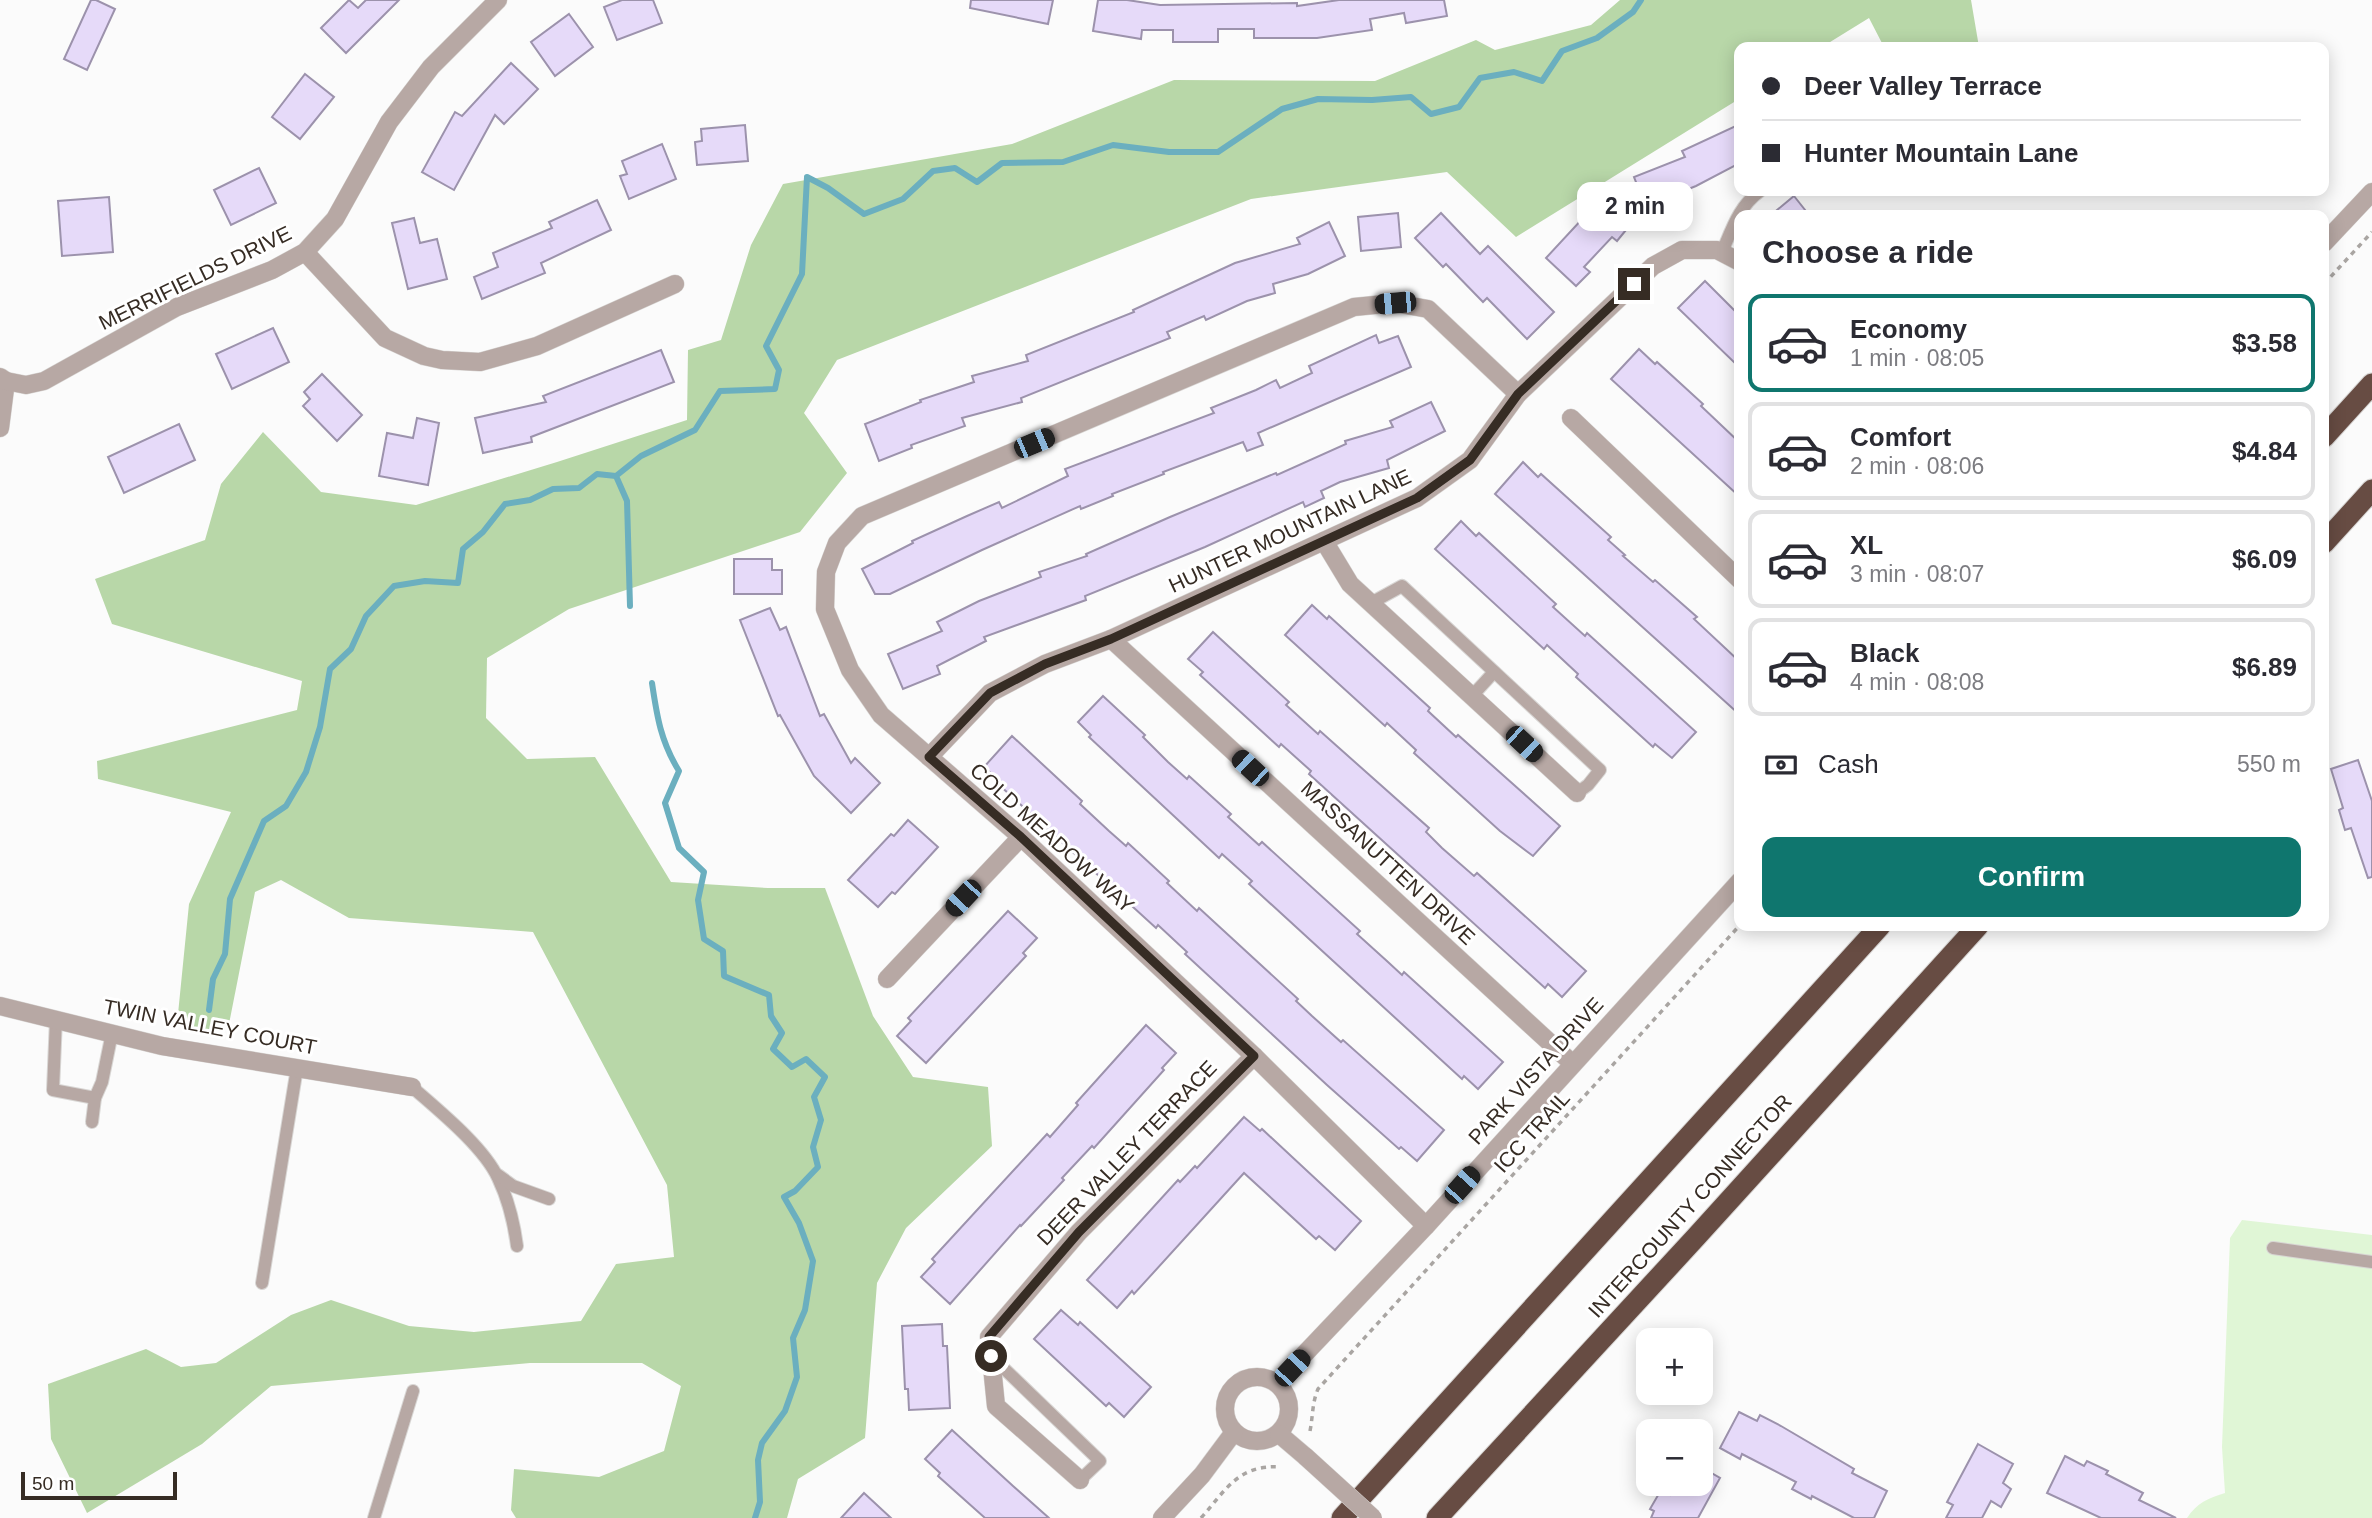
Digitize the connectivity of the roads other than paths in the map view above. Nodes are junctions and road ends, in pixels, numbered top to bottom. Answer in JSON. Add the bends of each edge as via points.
{"nodes":[{"id":1,"x":498,"y":0,"type":"edge"},
{"id":2,"x":2372,"y":192,"type":"edge"},
{"id":3,"x":1753,"y":196,"type":"edge"},
{"id":4,"x":1741,"y":210,"type":"edge"},
{"id":5,"x":1734,"y":225,"type":"edge"},
{"id":6,"x":2329,"y":238,"type":"edge"},
{"id":7,"x":305,"y":251,"type":"junction"},
{"id":8,"x":1722,"y":252,"type":"junction"},
{"id":9,"x":1734,"y":259,"type":"edge"},
{"id":10,"x":675,"y":284,"type":"dead end"},
{"id":11,"x":3,"y":379,"type":"edge"},
{"id":12,"x":2372,"y":384,"type":"edge"},
{"id":13,"x":1518,"y":394,"type":"junction"},
{"id":14,"x":1570,"y":418,"type":"dead end"},
{"id":15,"x":0,"y":428,"type":"edge"},
{"id":16,"x":2329,"y":431,"type":"edge"},
{"id":17,"x":2372,"y":490,"type":"edge"},
{"id":18,"x":2329,"y":537,"type":"edge"},
{"id":19,"x":1324,"y":541,"type":"junction"},
{"id":20,"x":1734,"y":574,"type":"edge"},
{"id":21,"x":1371,"y":603,"type":"junction"},
{"id":22,"x":1111,"y":639,"type":"junction"},
{"id":23,"x":1494,"y":672,"type":"junction"},
{"id":24,"x":1472,"y":696,"type":"junction"},
{"id":25,"x":929,"y":757,"type":"junction"},
{"id":26,"x":1577,"y":793,"type":"joint"},
{"id":27,"x":1021,"y":837,"type":"junction"},
{"id":28,"x":1734,"y":888,"type":"edge"},
{"id":29,"x":1875,"y":931,"type":"edge"},
{"id":30,"x":1973,"y":931,"type":"edge"},
{"id":31,"x":887,"y":979,"type":"dead end"},
{"id":32,"x":0,"y":1006,"type":"edge"},
{"id":33,"x":56,"y":1019,"type":"junction"},
{"id":34,"x":111,"y":1033,"type":"junction"},
{"id":35,"x":1254,"y":1056,"type":"junction"},
{"id":36,"x":1573,"y":1064,"type":"junction"},
{"id":37,"x":297,"y":1068,"type":"junction"},
{"id":38,"x":412,"y":1087,"type":"joint"},
{"id":39,"x":95,"y":1098,"type":"junction"},
{"id":40,"x":92,"y":1122,"type":"dead end"},
{"id":41,"x":497,"y":1175,"type":"junction"},
{"id":42,"x":549,"y":1199,"type":"dead end"},
{"id":43,"x":1426,"y":1226,"type":"junction"},
{"id":44,"x":517,"y":1246,"type":"dead end"},
{"id":45,"x":2273,"y":1248,"type":"dead end"},
{"id":46,"x":2372,"y":1262,"type":"edge"},
{"id":47,"x":262,"y":1283,"type":"dead end"},
{"id":48,"x":991,"y":1356,"type":"junction"},
{"id":49,"x":1278,"y":1383,"type":"junction"},
{"id":50,"x":412,"y":1391,"type":"dead end"},
{"id":51,"x":1234,"y":1432,"type":"junction"},
{"id":52,"x":1279,"y":1434,"type":"junction"},
{"id":53,"x":1080,"y":1480,"type":"joint"},
{"id":54,"x":374,"y":1518,"type":"edge"},
{"id":55,"x":1162,"y":1518,"type":"edge"},
{"id":56,"x":1342,"y":1518,"type":"edge"},
{"id":57,"x":1373,"y":1518,"type":"edge"},
{"id":58,"x":1437,"y":1518,"type":"edge"}],
"edges":[{"from":1,"to":7,"type":"street","name":"MERRIFIELDS DRIVE","via":[[432,67],[389,122],[335,219]]},
{"from":2,"to":6,"type":"street"},
{"from":3,"to":4,"type":"lane"},
{"from":5,"to":8,"type":"lane"},
{"from":7,"to":10,"type":"street","via":[[385,338],[442,360],[480,362],[537,346]]},
{"from":7,"to":11,"type":"street","name":"MERRIFIELDS DRIVE","via":[[272,270],[177,307],[44,381],[26,385]]},
{"from":8,"to":9,"type":"street","name":"HUNTER MOUNTAIN LANE"},
{"from":8,"to":13,"type":"street","name":"HUNTER MOUNTAIN LANE","via":[[1682,250],[1653,266]]},
{"from":11,"to":15,"type":"street"},
{"from":12,"to":16,"type":"highway"},
{"from":13,"to":19,"type":"street","name":"HUNTER MOUNTAIN LANE","via":[[1470,460],[1447,478],[1417,498]]},
{"from":13,"to":25,"type":"street","name":"COLD MEADOW WAY","via":[[1428,309],[1395,303],[1354,307],[862,516],[837,543],[826,572],[825,609],[850,670],[881,715]]},
{"from":14,"to":20,"type":"street"},
{"from":17,"to":18,"type":"highway"},
{"from":19,"to":21,"type":"street","via":[[1350,584]]},
{"from":19,"to":22,"type":"street","name":"HUNTER MOUNTAIN LANE"},
{"from":21,"to":23,"type":"lane","via":[[1402,586]]},
{"from":21,"to":24,"type":"street"},
{"from":22,"to":25,"type":"street","name":"HUNTER MOUNTAIN LANE","via":[[1045,664],[990,693]]},
{"from":22,"to":36,"type":"street","name":"MASSANUTTEN DRIVE"},
{"from":23,"to":24,"type":"lane"},
{"from":23,"to":26,"type":"lane","via":[[1600,770]]},
{"from":24,"to":26,"type":"street"},
{"from":25,"to":27,"type":"street","name":"COLD MEADOW WAY"},
{"from":27,"to":31,"type":"street"},
{"from":27,"to":35,"type":"street","name":"COLD MEADOW WAY"},
{"from":28,"to":36,"type":"street","name":"PARK VISTA DRIVE"},
{"from":29,"to":56,"type":"highway"},
{"from":30,"to":58,"type":"highway","name":"INTERCOUNTY CONNECTOR"},
{"from":32,"to":33,"type":"street","name":"TWIN VALLEY COURT"},
{"from":33,"to":34,"type":"street","name":"TWIN VALLEY COURT"},
{"from":33,"to":39,"type":"lane","via":[[53,1090]]},
{"from":34,"to":37,"type":"street","name":"TWIN VALLEY COURT"},
{"from":34,"to":39,"type":"lane"},
{"from":35,"to":43,"type":"street","name":"COLD MEADOW WAY"},
{"from":35,"to":48,"type":"street","name":"DEER VALLEY TERRACE","via":[[1070,1243],[989,1337]]},
{"from":36,"to":43,"type":"street","name":"PARK VISTA DRIVE"},
{"from":37,"to":38,"type":"street","name":"TWIN VALLEY COURT"},
{"from":37,"to":47,"type":"lane"},
{"from":38,"to":41,"type":"lane","via":[[474,1145]]},
{"from":39,"to":40,"type":"lane"},
{"from":41,"to":42,"type":"lane"},
{"from":41,"to":44,"type":"lane"},
{"from":43,"to":49,"type":"street","name":"PARK VISTA DRIVE"},
{"from":45,"to":46,"type":"lane"},
{"from":48,"to":53,"type":"street","name":"DEER VALLEY TERRACE","via":[[996,1406]]},
{"from":48,"to":53,"type":"lane","via":[[1100,1461]]},
{"from":49,"to":51,"type":"street","via":[[1257,1376],[1246,1378],[1230,1391],[1225,1412]]},
{"from":49,"to":52,"type":"street","via":[[1287,1395],[1290,1418]]},
{"from":50,"to":54,"type":"lane"},
{"from":51,"to":52,"type":"street","via":[[1253,1441]]},
{"from":51,"to":55,"type":"street"},
{"from":52,"to":57,"type":"street","bridge":true}]}
